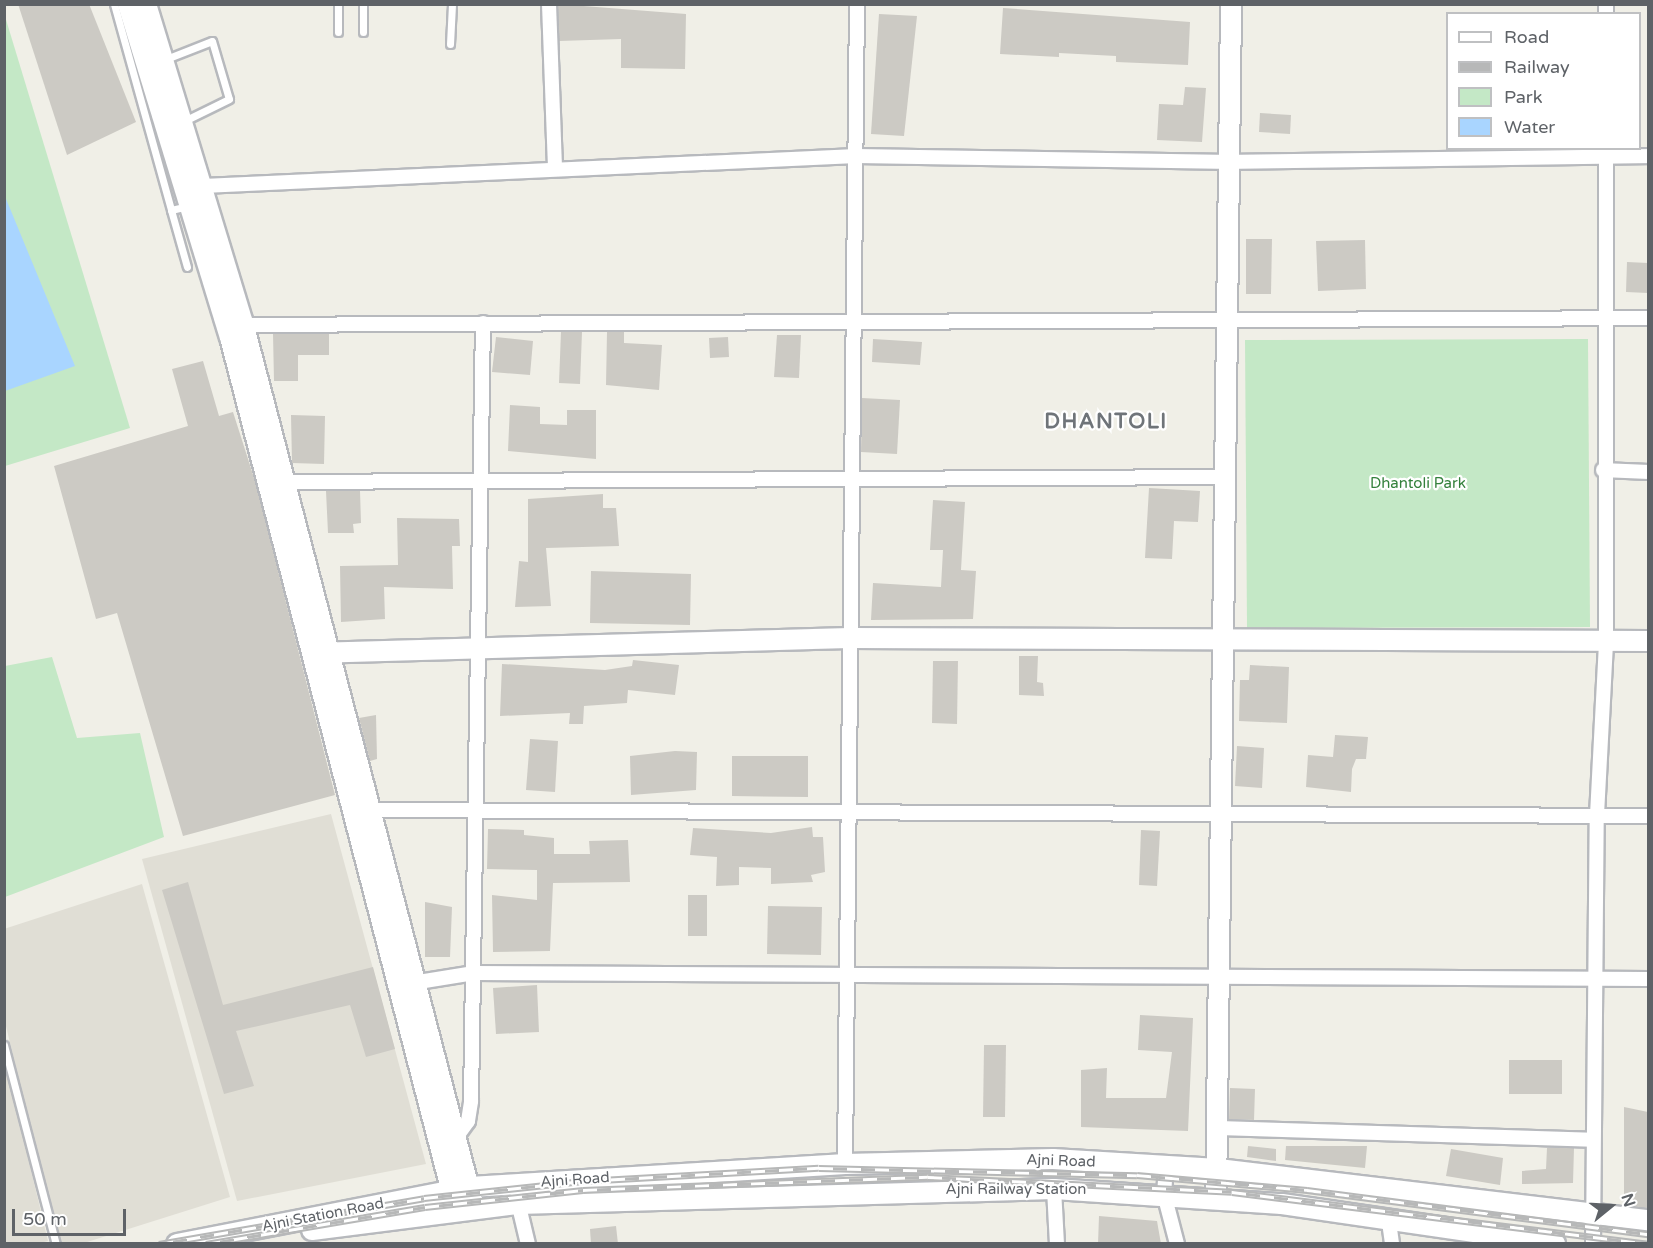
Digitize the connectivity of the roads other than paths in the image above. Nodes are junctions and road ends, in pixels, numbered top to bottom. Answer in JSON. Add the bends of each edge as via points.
{"nodes":[{"id":1,"x":114,"y":4,"type":"edge"},
{"id":2,"x":128,"y":4,"type":"edge"},
{"id":3,"x":146,"y":4,"type":"edge"},
{"id":4,"x":338,"y":4,"type":"edge"},
{"id":5,"x":363,"y":4,"type":"edge"},
{"id":6,"x":452,"y":4,"type":"edge"},
{"id":7,"x":549,"y":4,"type":"edge"},
{"id":8,"x":856,"y":4,"type":"edge"},
{"id":9,"x":1231,"y":4,"type":"edge"},
{"id":10,"x":338,"y":32,"type":"dead end"},
{"id":11,"x":363,"y":32,"type":"dead end"},
{"id":12,"x":450,"y":44,"type":"dead end"},
{"id":13,"x":164,"y":60,"type":"junction"},
{"id":14,"x":183,"y":121,"type":"junction"},
{"id":15,"x":1606,"y":153,"type":"edge"},
{"id":16,"x":856,"y":156,"type":"junction"},
{"id":17,"x":1648,"y":156,"type":"edge"},
{"id":18,"x":1229,"y":162,"type":"junction"},
{"id":19,"x":555,"y":169,"type":"junction"},
{"id":20,"x":203,"y":186,"type":"junction"},
{"id":21,"x":191,"y":206,"type":"junction"},
{"id":22,"x":171,"y":210,"type":"junction"},
{"id":23,"x":187,"y":267,"type":"dead end"},
{"id":24,"x":1603,"y":318,"type":"junction"},
{"id":25,"x":1648,"y":318,"type":"edge"},
{"id":26,"x":483,"y":323,"type":"junction"},
{"id":27,"x":854,"y":323,"type":"junction"},
{"id":28,"x":1226,"y":323,"type":"junction"},
{"id":29,"x":235,"y":325,"type":"junction"},
{"id":30,"x":1603,"y":470,"type":"junction"},
{"id":31,"x":1648,"y":472,"type":"edge"},
{"id":32,"x":1226,"y":477,"type":"junction"},
{"id":33,"x":482,"y":481,"type":"junction"},
{"id":34,"x":852,"y":481,"type":"junction"},
{"id":35,"x":277,"y":482,"type":"junction"},
{"id":36,"x":850,"y":638,"type":"junction"},
{"id":37,"x":1648,"y":640,"type":"edge"},
{"id":38,"x":1606,"y":641,"type":"junction"},
{"id":39,"x":1226,"y":642,"type":"junction"},
{"id":40,"x":481,"y":646,"type":"junction"},
{"id":41,"x":321,"y":652,"type":"junction"},
{"id":42,"x":369,"y":810,"type":"junction"},
{"id":43,"x":477,"y":810,"type":"junction"},
{"id":44,"x":849,"y":812,"type":"junction"},
{"id":45,"x":1221,"y":813,"type":"junction"},
{"id":46,"x":1597,"y":815,"type":"junction"},
{"id":47,"x":1648,"y":816,"type":"edge"},
{"id":48,"x":474,"y":973,"type":"junction"},
{"id":49,"x":846,"y":973,"type":"junction"},
{"id":50,"x":1223,"y":974,"type":"junction"},
{"id":51,"x":1594,"y":978,"type":"junction"},
{"id":52,"x":1648,"y":979,"type":"edge"},
{"id":53,"x":408,"y":983,"type":"junction"},
{"id":54,"x":4,"y":1045,"type":"edge"},
{"id":55,"x":1218,"y":1128,"type":"junction"},
{"id":56,"x":458,"y":1135,"type":"junction"},
{"id":57,"x":1593,"y":1140,"type":"junction"},
{"id":58,"x":454,"y":1157,"type":"junction"},
{"id":59,"x":845,"y":1164,"type":"junction"},
{"id":60,"x":1166,"y":1166,"type":"junction"},
{"id":61,"x":1218,"y":1169,"type":"junction"},
{"id":62,"x":507,"y":1185,"type":"junction"},
{"id":63,"x":1054,"y":1189,"type":"junction"},
{"id":64,"x":1164,"y":1194,"type":"junction"},
{"id":65,"x":432,"y":1195,"type":"junction"},
{"id":66,"x":463,"y":1199,"type":"junction"},
{"id":67,"x":1216,"y":1199,"type":"junction"},
{"id":68,"x":518,"y":1204,"type":"junction"},
{"id":69,"x":1592,"y":1213,"type":"junction"},
{"id":70,"x":1648,"y":1220,"type":"edge"},
{"id":71,"x":1389,"y":1222,"type":"junction"},
{"id":72,"x":56,"y":1244,"type":"edge"},
{"id":73,"x":177,"y":1244,"type":"edge"},
{"id":74,"x":237,"y":1244,"type":"edge"},
{"id":75,"x":528,"y":1244,"type":"edge"},
{"id":76,"x":1057,"y":1244,"type":"edge"},
{"id":77,"x":1177,"y":1244,"type":"edge"},
{"id":78,"x":1392,"y":1244,"type":"edge"},
{"id":79,"x":1555,"y":1244,"type":"edge"},
{"id":80,"x":1593,"y":1244,"type":"edge"}],
"edges":[{"from":1,"to":22,"type":"lane"},
{"from":2,"to":21,"type":"main road"},
{"from":3,"to":13,"type":"main road"},
{"from":4,"to":10,"type":"lane"},
{"from":5,"to":11,"type":"lane"},
{"from":6,"to":12,"type":"lane"},
{"from":7,"to":19,"type":"street"},
{"from":8,"to":16,"type":"street"},
{"from":9,"to":18,"type":"main road"},
{"from":13,"to":14,"type":"main road"},
{"from":13,"to":14,"type":"lane","via":[[212,41],[229,99]]},
{"from":14,"to":20,"type":"main road"},
{"from":15,"to":17,"type":"street"},
{"from":15,"to":18,"type":"street"},
{"from":15,"to":24,"type":"street"},
{"from":16,"to":18,"type":"street"},
{"from":16,"to":19,"type":"street"},
{"from":16,"to":27,"type":"street"},
{"from":18,"to":28,"type":"main road"},
{"from":19,"to":20,"type":"street"},
{"from":20,"to":29,"type":"main road"},
{"from":21,"to":22,"type":"lane"},
{"from":21,"to":29,"type":"main road"},
{"from":22,"to":23,"type":"lane"},
{"from":24,"to":25,"type":"street"},
{"from":24,"to":28,"type":"street"},
{"from":24,"to":30,"type":"street"},
{"from":26,"to":27,"type":"street"},
{"from":26,"to":29,"type":"street"},
{"from":26,"to":33,"type":"street"},
{"from":27,"to":28,"type":"street"},
{"from":27,"to":34,"type":"street"},
{"from":28,"to":32,"type":"main road"},
{"from":29,"to":35,"type":"main road"},
{"from":30,"to":31,"type":"street"},
{"from":30,"to":38,"type":"street"},
{"from":32,"to":34,"type":"street"},
{"from":32,"to":39,"type":"main road"},
{"from":33,"to":34,"type":"street"},
{"from":33,"to":35,"type":"street"},
{"from":33,"to":40,"type":"street"},
{"from":34,"to":36,"type":"street"},
{"from":35,"to":41,"type":"main road"},
{"from":36,"to":39,"type":"main road"},
{"from":36,"to":40,"type":"main road"},
{"from":36,"to":44,"type":"street"},
{"from":37,"to":38,"type":"main road"},
{"from":38,"to":39,"type":"main road"},
{"from":38,"to":46,"type":"street"},
{"from":39,"to":45,"type":"main road"},
{"from":40,"to":41,"type":"main road"},
{"from":40,"to":43,"type":"street"},
{"from":41,"to":42,"type":"main road"},
{"from":41,"to":53,"type":"main road"},
{"from":42,"to":43,"type":"street"},
{"from":42,"to":53,"type":"main road"},
{"from":43,"to":44,"type":"street"},
{"from":43,"to":48,"type":"street"},
{"from":44,"to":45,"type":"street"},
{"from":44,"to":49,"type":"street"},
{"from":45,"to":46,"type":"street"},
{"from":45,"to":50,"type":"main road"},
{"from":46,"to":47,"type":"street"},
{"from":46,"to":51,"type":"street"},
{"from":48,"to":49,"type":"street"},
{"from":48,"to":53,"type":"street"},
{"from":48,"to":56,"type":"street","via":[[471,1101],[468,1121]]},
{"from":49,"to":50,"type":"street"},
{"from":49,"to":59,"type":"street"},
{"from":50,"to":51,"type":"street"},
{"from":50,"to":55,"type":"main road"},
{"from":51,"to":52,"type":"street"},
{"from":51,"to":57,"type":"street"},
{"from":53,"to":56,"type":"main road"},
{"from":53,"to":58,"type":"main road"},
{"from":54,"to":72,"type":"lane"},
{"from":55,"to":57,"type":"street"},
{"from":55,"to":61,"type":"main road"},
{"from":56,"to":58,"type":"main road"},
{"from":57,"to":69,"type":"street"},
{"from":58,"to":62,"type":"main road"},
{"from":58,"to":65,"type":"main road"},
{"from":58,"to":66,"type":"main road"},
{"from":59,"to":60,"type":"main road","name":"Ajni Road","via":[[1053,1159]]},
{"from":59,"to":62,"type":"main road","name":"Ajni Road"},
{"from":60,"to":61,"type":"main road","name":"Ajni Road"},
{"from":60,"to":64,"type":"street"},
{"from":61,"to":67,"type":"main road"},
{"from":61,"to":69,"type":"main road","name":"Ajni Road"},
{"from":62,"to":66,"type":"main road","name":"Ajni Road"},
{"from":62,"to":68,"type":"street"},
{"from":63,"to":64,"type":"main road","name":"Ajni Railway Station"},
{"from":63,"to":68,"type":"main road","name":"Ajni Railway Station"},
{"from":63,"to":76,"type":"street"},
{"from":64,"to":67,"type":"main road","name":"Ajni Railway Station"},
{"from":64,"to":77,"type":"street"},
{"from":65,"to":66,"type":"main road","name":"Ajni Station Road"},
{"from":65,"to":73,"type":"main road","name":"Ajni Station Road"},
{"from":66,"to":68,"type":"main road","name":"Ajni Railway Station"},
{"from":66,"to":74,"type":"main road"},
{"from":67,"to":71,"type":"main road","name":"Ajni Railway Station"},
{"from":68,"to":75,"type":"street"},
{"from":69,"to":70,"type":"main road","name":"Ajni Road"},
{"from":69,"to":80,"type":"street"},
{"from":71,"to":78,"type":"street"},
{"from":71,"to":79,"type":"main road","name":"Ajni Railway Station"}]}
